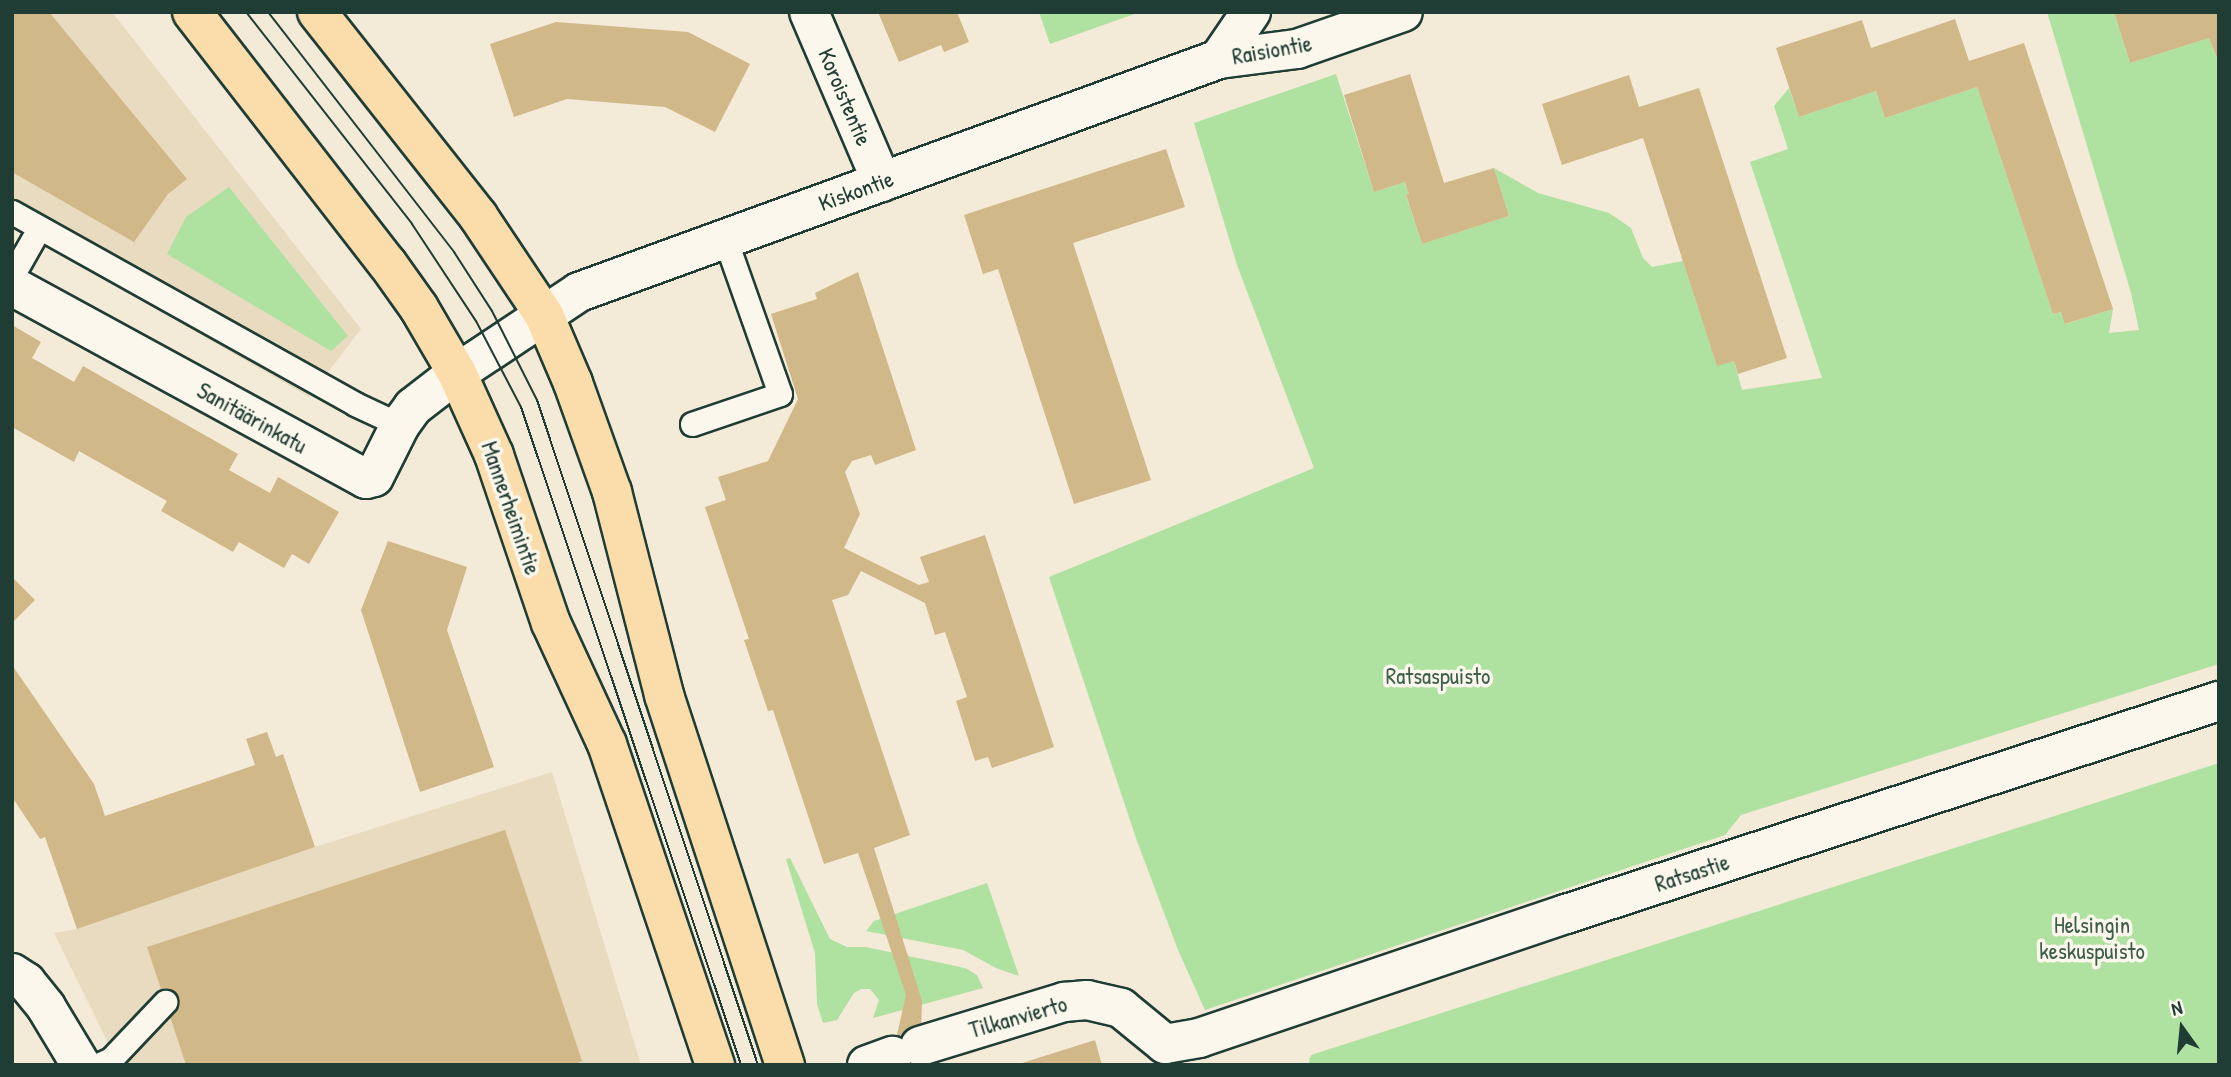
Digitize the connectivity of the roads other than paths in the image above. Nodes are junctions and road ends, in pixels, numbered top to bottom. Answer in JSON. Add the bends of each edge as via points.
{"nodes":[{"id":1,"x":192,"y":12,"type":"edge"},
{"id":2,"x":317,"y":12,"type":"edge"},
{"id":3,"x":809,"y":12,"type":"edge"},
{"id":4,"x":1251,"y":12,"type":"edge"},
{"id":5,"x":1403,"y":12,"type":"edge"},
{"id":6,"x":1219,"y":59,"type":"junction"},
{"id":7,"x":882,"y":182,"type":"junction"},
{"id":8,"x":12,"y":212,"type":"edge"},
{"id":9,"x":33,"y":239,"type":"dead end"},
{"id":10,"x":725,"y":239,"type":"junction"},
{"id":11,"x":12,"y":276,"type":"edge"},
{"id":12,"x":12,"y":286,"type":"edge"},
{"id":13,"x":544,"y":315,"type":"junction"},
{"id":14,"x":457,"y":373,"type":"junction"},
{"id":15,"x":692,"y":424,"type":"dead end"},
{"id":16,"x":400,"y":425,"type":"junction"},
{"id":17,"x":2219,"y":701,"type":"edge"},
{"id":18,"x":12,"y":973,"type":"edge"},
{"id":19,"x":165,"y":1002,"type":"dead end"},
{"id":20,"x":1163,"y":1055,"type":"edge"},
{"id":21,"x":893,"y":1056,"type":"edge"},
{"id":22,"x":82,"y":1065,"type":"edge"},
{"id":23,"x":98,"y":1065,"type":"edge"},
{"id":24,"x":715,"y":1065,"type":"edge"},
{"id":25,"x":785,"y":1065,"type":"edge"}],
"edges":[{"from":1,"to":14,"type":"main road","name":"Mannerheimintie","via":[[387,262]]},
{"from":2,"to":13,"type":"main road","via":[[478,216]]},
{"from":3,"to":7,"type":"street","name":"Koroistentie"},
{"from":4,"to":6,"type":"street"},
{"from":5,"to":6,"type":"street","name":"Raisiontie","via":[[1297,49]]},
{"from":6,"to":7,"type":"street","name":"Kiskontie"},
{"from":7,"to":10,"type":"street","name":"Kiskontie"},
{"from":8,"to":16,"type":"lane"},
{"from":9,"to":11,"type":"lane"},
{"from":10,"to":13,"type":"street","name":"Kiskontie","via":[[579,292]]},
{"from":10,"to":15,"type":"lane","via":[[780,394]]},
{"from":12,"to":16,"type":"street","name":"Sanitäärinkatu","via":[[366,479],[374,477]]},
{"from":13,"to":14,"type":"street","name":"Kiskontie"},
{"from":13,"to":25,"type":"main road","via":[[612,492],[664,695]]},
{"from":14,"to":16,"type":"street","name":"Sanitäärinkatu","via":[[426,394]]},
{"from":14,"to":24,"type":"main road","name":"Mannerheimintie","via":[[490,445],[551,623],[607,744]]},
{"from":17,"to":20,"type":"street","name":"Ratsastie","via":[[1579,910],[1199,1038]]},
{"from":18,"to":22,"type":"street","via":[[26,982],[46,1007]]},
{"from":19,"to":23,"type":"lane","via":[[111,1059]]},
{"from":20,"to":21,"type":"street","name":"Tilkanvierto","via":[[1121,1008],[1087,1000],[1052,1006]]}]}
